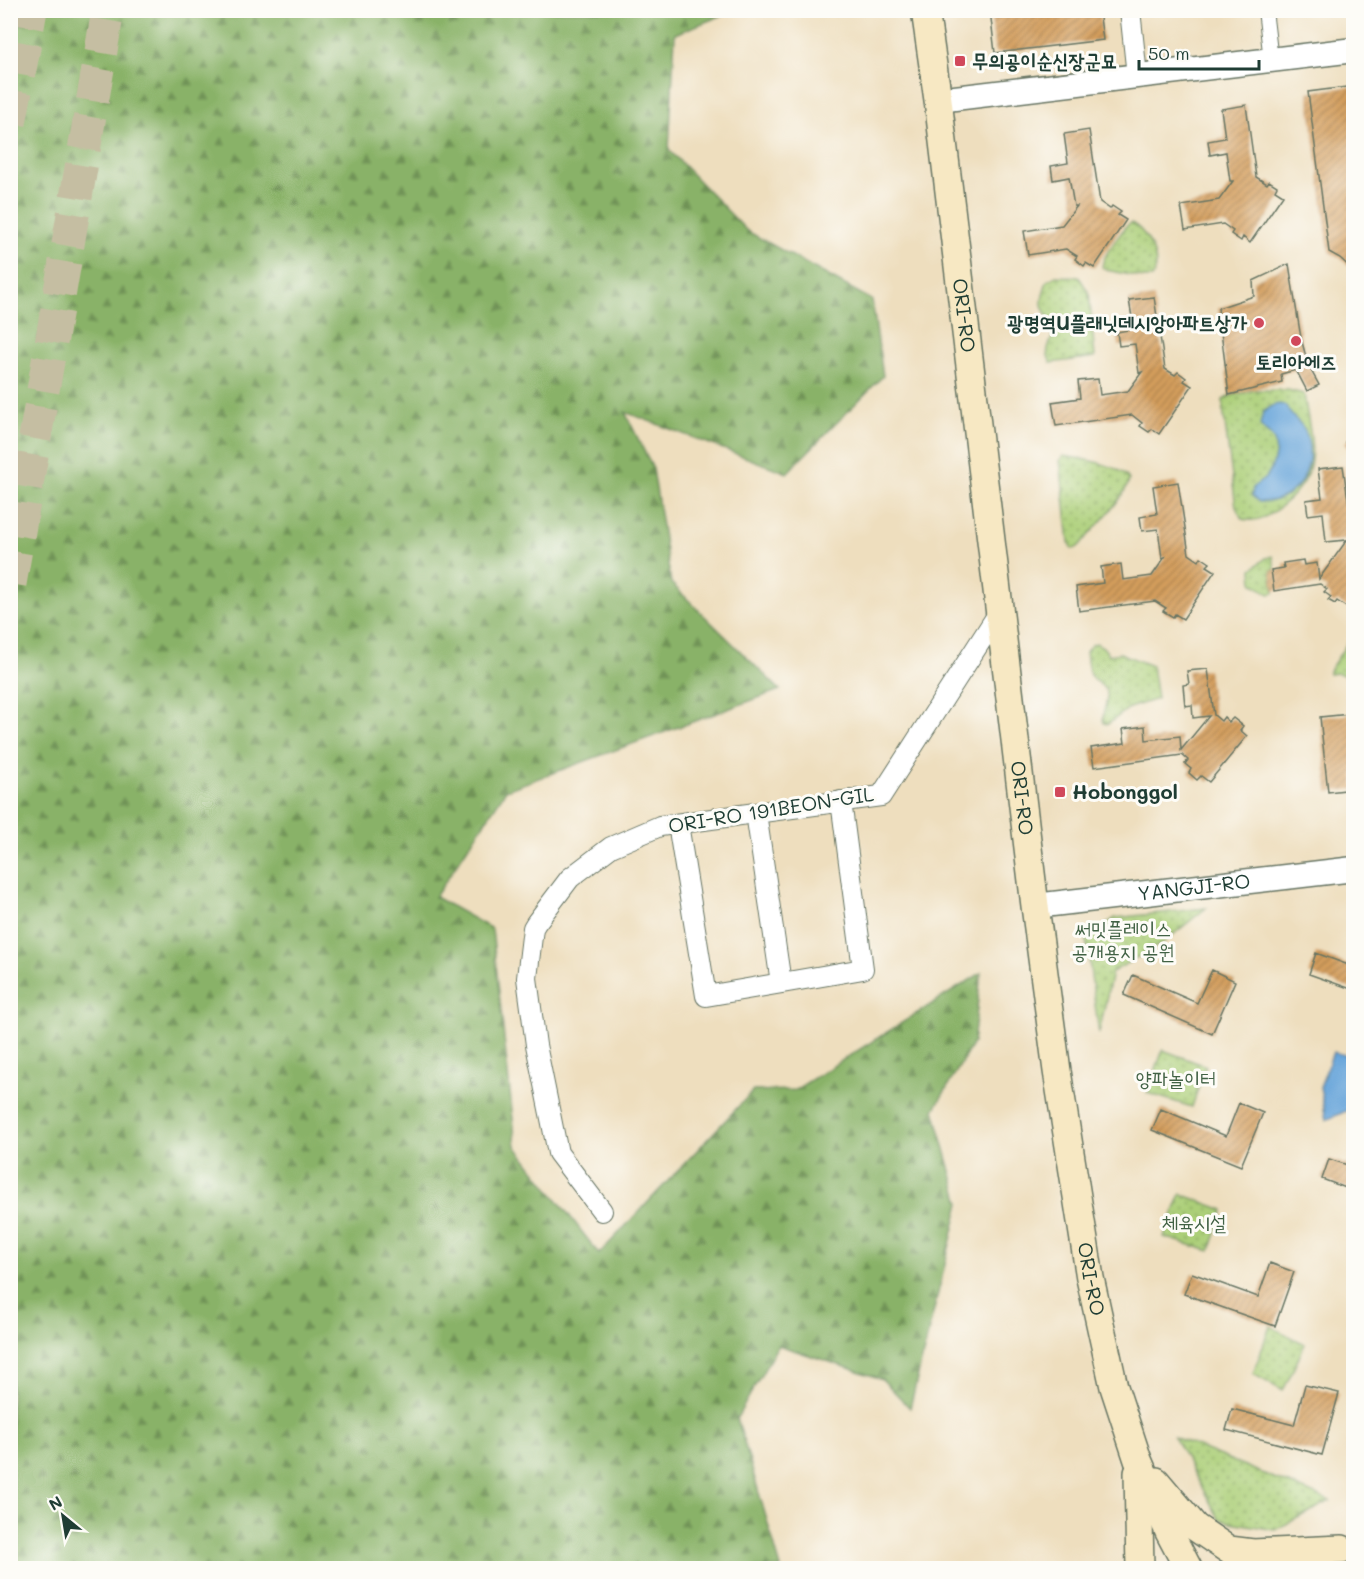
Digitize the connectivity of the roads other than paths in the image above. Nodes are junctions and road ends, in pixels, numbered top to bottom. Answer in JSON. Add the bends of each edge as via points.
{"nodes":[{"id":1,"x":925,"y":10,"type":"edge"},
{"id":2,"x":1130,"y":10,"type":"edge"},
{"id":3,"x":1265,"y":10,"type":"edge"},
{"id":4,"x":1353,"y":50,"type":"edge"},
{"id":5,"x":1271,"y":60,"type":"junction"},
{"id":6,"x":1137,"y":76,"type":"junction"},
{"id":7,"x":938,"y":100,"type":"junction"},
{"id":8,"x":1000,"y":611,"type":"junction"},
{"id":9,"x":841,"y":801,"type":"junction"},
{"id":10,"x":756,"y":813,"type":"junction"},
{"id":11,"x":678,"y":824,"type":"junction"},
{"id":12,"x":1353,"y":869,"type":"edge"},
{"id":13,"x":1035,"y":906,"type":"junction"},
{"id":14,"x":781,"y":983,"type":"junction"},
{"id":15,"x":602,"y":1211,"type":"dead end"},
{"id":16,"x":1138,"y":1460,"type":"junction"},
{"id":17,"x":1341,"y":1554,"type":"edge"},
{"id":18,"x":1140,"y":1569,"type":"edge"},
{"id":19,"x":1188,"y":1569,"type":"edge"},
{"id":20,"x":1304,"y":1569,"type":"edge"}],
"edges":[{"from":1,"to":7,"type":"main road","name":"ORI-RO"},
{"from":2,"to":6,"type":"street"},
{"from":3,"to":5,"type":"street"},
{"from":4,"to":5,"type":"street"},
{"from":5,"to":6,"type":"street"},
{"from":6,"to":7,"type":"street"},
{"from":7,"to":8,"type":"main road","name":"ORI-RO"},
{"from":8,"to":9,"type":"street","name":"ORI-RO 191BEON-GIL","via":[[881,796]]},
{"from":8,"to":13,"type":"main road","name":"ORI-RO"},
{"from":9,"to":10,"type":"street","name":"ORI-RO 191BEON-GIL"},
{"from":9,"to":14,"type":"street","via":[[862,969]]},
{"from":10,"to":11,"type":"street","name":"ORI-RO 191BEON-GIL"},
{"from":10,"to":14,"type":"street"},
{"from":11,"to":14,"type":"street","via":[[706,996]]},
{"from":11,"to":15,"type":"street","name":"ORI-RO 191BEON-GIL","via":[[660,826],[611,847],[570,878],[532,928],[526,978],[558,1153]]},
{"from":12,"to":13,"type":"street","name":"YANGJI-RO"},
{"from":13,"to":16,"type":"main road","name":"ORI-RO","via":[[1090,1278],[1114,1387]]},
{"from":16,"to":17,"type":"main road","via":[[1195,1527],[1229,1550]]},
{"from":16,"to":18,"type":"main road"},
{"from":16,"to":19,"type":"main road","name":"ORI-RO"},
{"from":17,"to":20,"type":"main road"}]}
